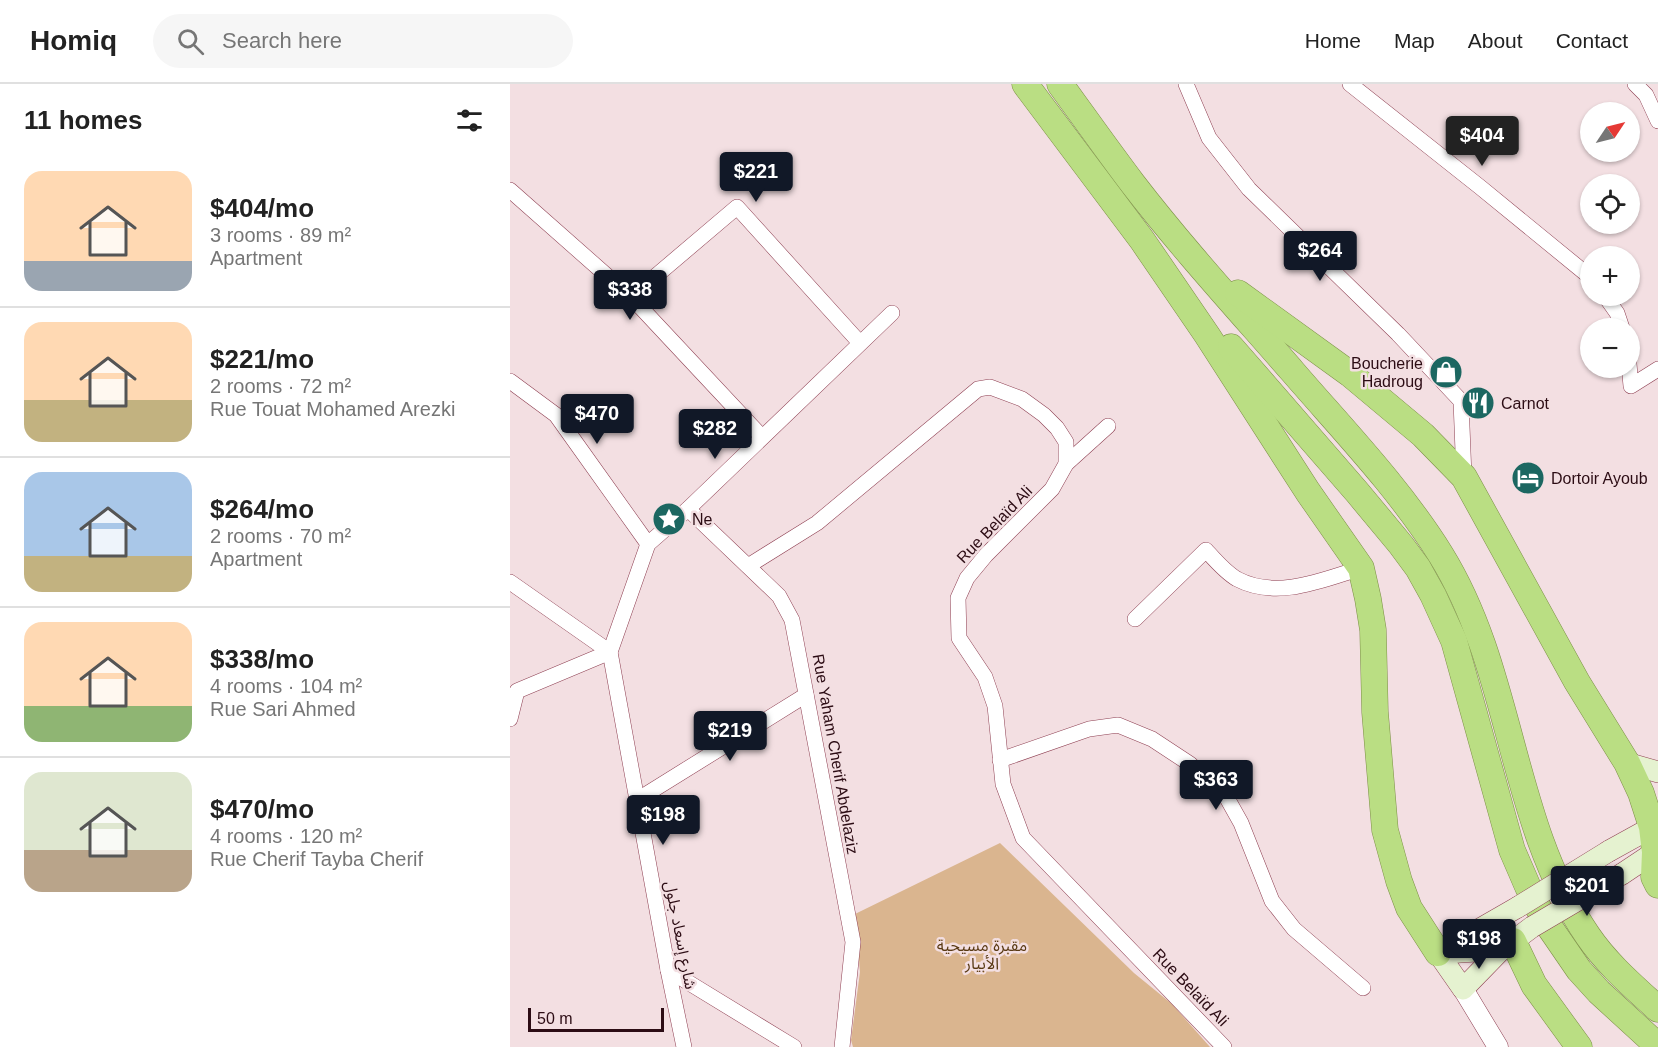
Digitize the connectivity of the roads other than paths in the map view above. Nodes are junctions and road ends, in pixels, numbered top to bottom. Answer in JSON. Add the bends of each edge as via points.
{"nodes":[{"id":1,"x":1025,"y":84,"type":"edge"},
{"id":2,"x":1060,"y":84,"type":"edge"},
{"id":3,"x":1186,"y":84,"type":"edge"},
{"id":4,"x":1350,"y":84,"type":"edge"},
{"id":5,"x":1635,"y":84,"type":"edge"},
{"id":6,"x":1658,"y":121,"type":"edge"},
{"id":7,"x":511,"y":192,"type":"edge"},
{"id":8,"x":1145,"y":199,"type":"junction"},
{"id":9,"x":1142,"y":240,"type":"junction"},
{"id":10,"x":1580,"y":269,"type":"edge"},
{"id":11,"x":631,"y":297,"type":"junction"},
{"id":12,"x":892,"y":313,"type":"dead end"},
{"id":13,"x":860,"y":343,"type":"junction"},
{"id":14,"x":1658,"y":369,"type":"edge"},
{"id":15,"x":1630,"y":378,"type":"edge"},
{"id":16,"x":510,"y":381,"type":"edge"},
{"id":17,"x":1108,"y":426,"type":"dead end"},
{"id":18,"x":762,"y":437,"type":"junction"},
{"id":19,"x":1066,"y":464,"type":"junction"},
{"id":20,"x":1464,"y":477,"type":"junction"},
{"id":21,"x":688,"y":509,"type":"junction"},
{"id":22,"x":648,"y":543,"type":"junction"},
{"id":23,"x":748,"y":566,"type":"junction"},
{"id":24,"x":1361,"y":568,"type":"junction"},
{"id":25,"x":510,"y":582,"type":"edge"},
{"id":26,"x":1135,"y":619,"type":"dead end"},
{"id":27,"x":610,"y":652,"type":"junction"},
{"id":28,"x":806,"y":695,"type":"junction"},
{"id":29,"x":510,"y":719,"type":"edge"},
{"id":30,"x":1000,"y":760,"type":"junction"},
{"id":31,"x":1627,"y":763,"type":"junction"},
{"id":32,"x":1658,"y":772,"type":"edge"},
{"id":33,"x":637,"y":800,"type":"junction"},
{"id":34,"x":1656,"y":838,"type":"edge"},
{"id":35,"x":1614,"y":848,"type":"junction"},
{"id":36,"x":1626,"y":871,"type":"junction"},
{"id":37,"x":1658,"y":885,"type":"edge"},
{"id":38,"x":1511,"y":912,"type":"junction"},
{"id":39,"x":1523,"y":934,"type":"junction"},
{"id":40,"x":1438,"y":953,"type":"junction"},
{"id":41,"x":668,"y":970,"type":"junction"},
{"id":42,"x":1363,"y":988,"type":"dead end"},
{"id":43,"x":1463,"y":989,"type":"junction"},
{"id":44,"x":1658,"y":1009,"type":"edge"},
{"id":45,"x":1658,"y":1046,"type":"edge"},
{"id":46,"x":684,"y":1047,"type":"edge"},
{"id":47,"x":794,"y":1047,"type":"edge"},
{"id":48,"x":842,"y":1047,"type":"edge"},
{"id":49,"x":1224,"y":1047,"type":"edge"},
{"id":50,"x":1498,"y":1047,"type":"edge"},
{"id":51,"x":1579,"y":1047,"type":"edge"}],
"edges":[{"from":1,"to":9,"type":"highway"},
{"from":2,"to":8,"type":"highway"},
{"from":3,"to":20,"type":"street","via":[[1209,138],[1249,189],[1461,401]]},
{"from":4,"to":10,"type":"street"},
{"from":5,"to":6,"type":"street","via":[[1646,95]]},
{"from":7,"to":11,"type":"street"},
{"from":8,"to":20,"type":"highway","via":[[1232,289],[1350,374],[1423,435]]},
{"from":8,"to":44,"type":"highway","via":[[1384,478],[1441,555],[1477,627],[1529,808],[1557,881],[1588,936],[1621,975]]},
{"from":9,"to":24,"type":"highway"},
{"from":9,"to":45,"type":"highway","via":[[1418,568],[1454,641],[1512,850],[1544,919],[1579,970]]},
{"from":11,"to":13,"type":"street","via":[[737,207]]},
{"from":11,"to":18,"type":"street"},
{"from":12,"to":13,"type":"street"},
{"from":13,"to":18,"type":"street"},
{"from":14,"to":15,"type":"street","via":[[1631,386]]},
{"from":16,"to":22,"type":"street","via":[[556,416]]},
{"from":17,"to":19,"type":"street","name":"Rue Belaïd Ali"},
{"from":18,"to":21,"type":"street"},
{"from":19,"to":23,"type":"street","via":[[1066,442],[1033,406],[990,387],[978,389],[817,523]]},
{"from":19,"to":30,"type":"street","name":"Rue Belaïd Ali","via":[[1052,489],[986,555],[958,594],[958,638],[985,677],[995,706]]},
{"from":20,"to":31,"type":"highway","via":[[1577,682]]},
{"from":21,"to":22,"type":"street"},
{"from":21,"to":23,"type":"street","name":"Rue Yaham Cherif Abdelaziz"},
{"from":22,"to":27,"type":"street"},
{"from":23,"to":28,"type":"street","name":"Rue Yaham Cherif Abdelaziz","via":[[779,596],[792,620]]},
{"from":24,"to":26,"type":"street","via":[[1298,587],[1267,588],[1238,579],[1206,550]]},
{"from":24,"to":40,"type":"highway","via":[[1373,630],[1385,830],[1409,908]]},
{"from":25,"to":27,"type":"street"},
{"from":27,"to":29,"type":"street","via":[[518,691]]},
{"from":27,"to":33,"type":"street","name":"شارع إسعاد جلول"},
{"from":28,"to":33,"type":"street"},
{"from":28,"to":48,"type":"street","name":"Rue Yaham Cherif Abdelaziz","via":[[853,942]]},
{"from":30,"to":42,"type":"street","via":[[1089,729],[1118,725],[1152,739],[1190,764],[1227,798],[1272,901],[1294,929]]},
{"from":30,"to":49,"type":"street","name":"Rue Belaïd Ali","via":[[1003,784],[1023,838]]},
{"from":31,"to":32,"type":"main road"},
{"from":31,"to":34,"type":"highway"},
{"from":33,"to":41,"type":"street","name":"شارع إسعاد جلول"},
{"from":34,"to":35,"type":"main road"},
{"from":34,"to":36,"type":"main road"},
{"from":34,"to":37,"type":"highway","via":[[1654,877]]},
{"from":35,"to":36,"type":"main road"},
{"from":35,"to":38,"type":"main road","bridge":true},
{"from":36,"to":39,"type":"main road","bridge":true},
{"from":38,"to":39,"type":"main road"},
{"from":38,"to":40,"type":"main road"},
{"from":39,"to":40,"type":"main road","via":[[1476,951]]},
{"from":39,"to":43,"type":"main road"},
{"from":39,"to":51,"type":"highway","via":[[1534,985]]},
{"from":40,"to":43,"type":"main road"},
{"from":41,"to":46,"type":"street","name":"شارع إسعاد جلول"},
{"from":41,"to":47,"type":"street"},
{"from":43,"to":50,"type":"street"}]}
